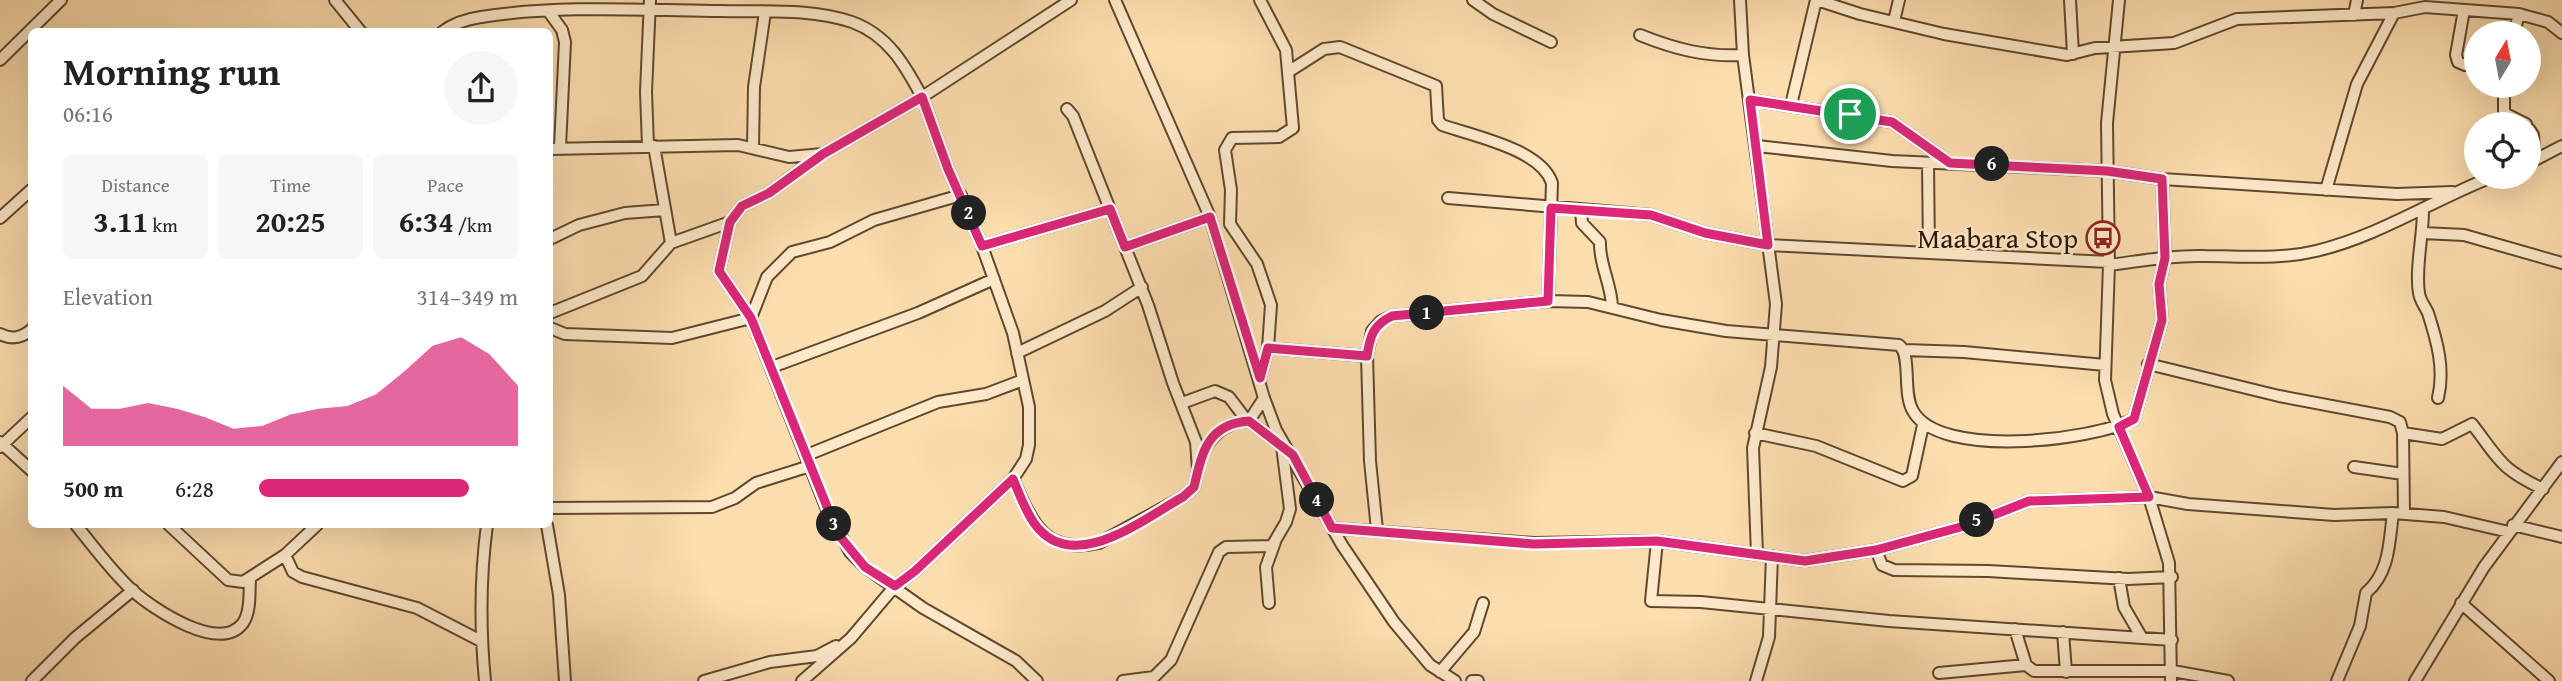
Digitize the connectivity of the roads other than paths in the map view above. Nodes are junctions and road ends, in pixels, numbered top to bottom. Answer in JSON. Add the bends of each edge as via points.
{"nodes":[{"id":1,"x":61,"y":0,"type":"edge"},
{"id":2,"x":335,"y":0,"type":"edge"},
{"id":3,"x":519,"y":0,"type":"edge"},
{"id":4,"x":1071,"y":0,"type":"edge"},
{"id":5,"x":1115,"y":0,"type":"edge"},
{"id":6,"x":1260,"y":0,"type":"edge"},
{"id":7,"x":1473,"y":0,"type":"edge"},
{"id":8,"x":1740,"y":0,"type":"edge"},
{"id":9,"x":1899,"y":0,"type":"edge"},
{"id":10,"x":2070,"y":0,"type":"edge"},
{"id":11,"x":2119,"y":0,"type":"edge"},
{"id":12,"x":2357,"y":0,"type":"edge"},
{"id":13,"x":1819,"y":1,"type":"edge"},
{"id":14,"x":2428,"y":4,"type":"edge"},
{"id":15,"x":650,"y":5,"type":"edge"},
{"id":16,"x":2464,"y":10,"type":"junction"},
{"id":17,"x":520,"y":12,"type":"junction"},
{"id":18,"x":549,"y":12,"type":"junction"},
{"id":19,"x":765,"y":12,"type":"junction"},
{"id":20,"x":2393,"y":13,"type":"junction"},
{"id":21,"x":2519,"y":14,"type":"junction"},
{"id":22,"x":2354,"y":15,"type":"junction"},
{"id":23,"x":1894,"y":21,"type":"junction"},
{"id":24,"x":2517,"y":21,"type":"edge"},
{"id":25,"x":33,"y":28,"type":"edge"},
{"id":26,"x":358,"y":28,"type":"edge"},
{"id":27,"x":448,"y":28,"type":"edge"},
{"id":28,"x":28,"y":32,"type":"edge"},
{"id":29,"x":2562,"y":33,"type":"edge"},
{"id":30,"x":1640,"y":35,"type":"dead end"},
{"id":31,"x":1551,"y":42,"type":"dead end"},
{"id":32,"x":2113,"y":46,"type":"junction"},
{"id":33,"x":2073,"y":54,"type":"junction"},
{"id":34,"x":1742,"y":55,"type":"junction"},
{"id":35,"x":0,"y":60,"type":"edge"},
{"id":36,"x":2464,"y":64,"type":"edge"},
{"id":37,"x":1288,"y":72,"type":"junction"},
{"id":38,"x":922,"y":97,"type":"junction"},
{"id":39,"x":1750,"y":100,"type":"junction"},
{"id":40,"x":1791,"y":105,"type":"junction"},
{"id":41,"x":1067,"y":109,"type":"dead end"},
{"id":42,"x":651,"y":146,"type":"junction"},
{"id":43,"x":1757,"y":146,"type":"junction"},
{"id":44,"x":2562,"y":146,"type":"edge"},
{"id":45,"x":555,"y":148,"type":"edge"},
{"id":46,"x":753,"y":148,"type":"junction"},
{"id":47,"x":823,"y":154,"type":"junction"},
{"id":48,"x":2541,"y":156,"type":"edge"},
{"id":49,"x":1928,"y":163,"type":"junction"},
{"id":50,"x":1950,"y":163,"type":"junction"},
{"id":51,"x":2107,"y":171,"type":"junction"},
{"id":52,"x":2162,"y":179,"type":"junction"},
{"id":53,"x":2464,"y":188,"type":"edge"},
{"id":54,"x":2326,"y":190,"type":"junction"},
{"id":55,"x":28,"y":192,"type":"edge"},
{"id":56,"x":2452,"y":192,"type":"junction"},
{"id":57,"x":961,"y":195,"type":"junction"},
{"id":58,"x":1448,"y":198,"type":"dead end"},
{"id":59,"x":1551,"y":208,"type":"junction"},
{"id":60,"x":1110,"y":209,"type":"junction"},
{"id":61,"x":1581,"y":209,"type":"junction"},
{"id":62,"x":665,"y":210,"type":"junction"},
{"id":63,"x":2423,"y":211,"type":"junction"},
{"id":64,"x":1210,"y":217,"type":"junction"},
{"id":65,"x":0,"y":218,"type":"edge"},
{"id":66,"x":730,"y":222,"type":"junction"},
{"id":67,"x":2423,"y":233,"type":"junction"},
{"id":68,"x":553,"y":238,"type":"edge"},
{"id":69,"x":671,"y":243,"type":"junction"},
{"id":70,"x":1768,"y":245,"type":"junction"},
{"id":71,"x":982,"y":246,"type":"junction"},
{"id":72,"x":1125,"y":247,"type":"junction"},
{"id":73,"x":1929,"y":251,"type":"junction"},
{"id":74,"x":2165,"y":258,"type":"junction"},
{"id":75,"x":2562,"y":263,"type":"edge"},
{"id":76,"x":2109,"y":264,"type":"junction"},
{"id":77,"x":994,"y":279,"type":"junction"},
{"id":78,"x":1142,"y":288,"type":"junction"},
{"id":79,"x":1548,"y":301,"type":"junction"},
{"id":80,"x":1612,"y":306,"type":"junction"},
{"id":81,"x":553,"y":312,"type":"edge"},
{"id":82,"x":751,"y":318,"type":"junction"},
{"id":83,"x":553,"y":329,"type":"edge"},
{"id":84,"x":28,"y":332,"type":"edge"},
{"id":85,"x":0,"y":334,"type":"edge"},
{"id":86,"x":1775,"y":336,"type":"junction"},
{"id":87,"x":1268,"y":348,"type":"junction"},
{"id":88,"x":1905,"y":350,"type":"junction"},
{"id":89,"x":1017,"y":352,"type":"junction"},
{"id":90,"x":1367,"y":356,"type":"junction"},
{"id":91,"x":2148,"y":364,"type":"junction"},
{"id":92,"x":2105,"y":365,"type":"junction"},
{"id":93,"x":772,"y":367,"type":"junction"},
{"id":94,"x":1260,"y":378,"type":"junction"},
{"id":95,"x":1023,"y":380,"type":"junction"},
{"id":96,"x":1264,"y":398,"type":"junction"},
{"id":97,"x":2438,"y":398,"type":"dead end"},
{"id":98,"x":1182,"y":402,"type":"junction"},
{"id":99,"x":28,"y":420,"type":"edge"},
{"id":100,"x":1249,"y":421,"type":"junction"},
{"id":101,"x":1923,"y":425,"type":"junction"},
{"id":102,"x":2119,"y":427,"type":"junction"},
{"id":103,"x":1755,"y":433,"type":"junction"},
{"id":104,"x":2403,"y":433,"type":"junction"},
{"id":105,"x":1,"y":444,"type":"edge"},
{"id":106,"x":1282,"y":446,"type":"junction"},
{"id":107,"x":1293,"y":455,"type":"junction"},
{"id":108,"x":808,"y":461,"type":"junction"},
{"id":109,"x":2562,"y":462,"type":"edge"},
{"id":110,"x":1198,"y":463,"type":"junction"},
{"id":111,"x":2354,"y":467,"type":"dead end"},
{"id":112,"x":28,"y":468,"type":"edge"},
{"id":113,"x":2403,"y":474,"type":"junction"},
{"id":114,"x":1013,"y":479,"type":"junction"},
{"id":115,"x":2543,"y":489,"type":"junction"},
{"id":116,"x":2149,"y":497,"type":"junction"},
{"id":117,"x":553,"y":508,"type":"edge"},
{"id":118,"x":2399,"y":513,"type":"junction"},
{"id":119,"x":79,"y":528,"type":"edge"},
{"id":120,"x":172,"y":528,"type":"edge"},
{"id":121,"x":314,"y":528,"type":"edge"},
{"id":122,"x":487,"y":528,"type":"edge"},
{"id":123,"x":548,"y":528,"type":"edge"},
{"id":124,"x":1332,"y":528,"type":"junction"},
{"id":125,"x":2511,"y":528,"type":"junction"},
{"id":126,"x":1377,"y":530,"type":"junction"},
{"id":127,"x":1277,"y":536,"type":"junction"},
{"id":128,"x":2562,"y":537,"type":"edge"},
{"id":129,"x":1657,"y":541,"type":"junction"},
{"id":130,"x":1876,"y":550,"type":"junction"},
{"id":131,"x":1757,"y":554,"type":"junction"},
{"id":132,"x":285,"y":555,"type":"junction"},
{"id":133,"x":1772,"y":556,"type":"junction"},
{"id":134,"x":2172,"y":577,"type":"junction"},
{"id":135,"x":2119,"y":578,"type":"junction"},
{"id":136,"x":250,"y":580,"type":"junction"},
{"id":137,"x":895,"y":586,"type":"junction"},
{"id":138,"x":133,"y":590,"type":"junction"},
{"id":139,"x":1269,"y":603,"type":"dead end"},
{"id":140,"x":1483,"y":603,"type":"dead end"},
{"id":141,"x":2461,"y":603,"type":"junction"},
{"id":142,"x":1769,"y":610,"type":"junction"},
{"id":143,"x":2015,"y":629,"type":"junction"},
{"id":144,"x":2063,"y":632,"type":"junction"},
{"id":145,"x":851,"y":638,"type":"junction"},
{"id":146,"x":2142,"y":638,"type":"junction"},
{"id":147,"x":2172,"y":640,"type":"junction"},
{"id":148,"x":481,"y":641,"type":"junction"},
{"id":149,"x":2003,"y":669,"type":"junction"},
{"id":150,"x":2031,"y":672,"type":"edge"},
{"id":151,"x":1440,"y":673,"type":"junction"},
{"id":152,"x":1938,"y":673,"type":"dead end"},
{"id":153,"x":2072,"y":675,"type":"edge"},
{"id":154,"x":2172,"y":676,"type":"edge"},
{"id":155,"x":32,"y":681,"type":"edge"},
{"id":156,"x":485,"y":681,"type":"edge"},
{"id":157,"x":565,"y":681,"type":"edge"},
{"id":158,"x":704,"y":681,"type":"edge"},
{"id":159,"x":802,"y":681,"type":"edge"},
{"id":160,"x":1037,"y":681,"type":"edge"},
{"id":161,"x":1122,"y":681,"type":"edge"},
{"id":162,"x":1455,"y":681,"type":"edge"},
{"id":163,"x":1472,"y":681,"type":"edge"},
{"id":164,"x":1478,"y":681,"type":"edge"},
{"id":165,"x":1756,"y":681,"type":"edge"},
{"id":166,"x":2003,"y":681,"type":"edge"},
{"id":167,"x":2228,"y":681,"type":"edge"},
{"id":168,"x":2337,"y":681,"type":"edge"},
{"id":169,"x":2415,"y":681,"type":"edge"},
{"id":170,"x":2549,"y":681,"type":"edge"}],
"edges":[{"from":1,"to":25,"type":"street"},
{"from":2,"to":26,"type":"street"},
{"from":3,"to":17,"type":"street"},
{"from":4,"to":38,"type":"street"},
{"from":5,"to":64,"type":"street"},
{"from":6,"to":37,"type":"street","via":[[1286,50]]},
{"from":7,"to":31,"type":"street"},
{"from":8,"to":34,"type":"street"},
{"from":9,"to":23,"type":"street"},
{"from":10,"to":33,"type":"street"},
{"from":11,"to":32,"type":"street"},
{"from":12,"to":22,"type":"street"},
{"from":13,"to":23,"type":"street"},
{"from":13,"to":40,"type":"street"},
{"from":14,"to":16,"type":"street"},
{"from":14,"to":20,"type":"street"},
{"from":15,"to":18,"type":"street"},
{"from":15,"to":19,"type":"street"},
{"from":15,"to":42,"type":"street","via":[[646,92]]},
{"from":16,"to":21,"type":"street"},
{"from":16,"to":36,"type":"street","via":[[2456,58]]},
{"from":17,"to":18,"type":"street"},
{"from":17,"to":27,"type":"street","via":[[458,22]]},
{"from":18,"to":45,"type":"street","via":[[565,42]]},
{"from":19,"to":38,"type":"street","via":[[807,13],[851,22],[879,35],[905,65]]},
{"from":19,"to":46,"type":"street","via":[[754,87]]},
{"from":20,"to":22,"type":"street"},
{"from":20,"to":54,"type":"street","via":[[2357,84]]},
{"from":21,"to":24,"type":"street"},
{"from":21,"to":29,"type":"street","via":[[2548,22]]},
{"from":22,"to":32,"type":"street","via":[[2237,19],[2174,43]]},
{"from":23,"to":33,"type":"street","via":[[2051,54]]},
{"from":28,"to":35,"type":"street"},
{"from":30,"to":34,"type":"street","via":[[1690,53]]},
{"from":32,"to":33,"type":"street"},
{"from":32,"to":51,"type":"street"},
{"from":34,"to":39,"type":"street"},
{"from":37,"to":59,"type":"street","via":[[1333,46],[1427,80],[1439,90],[1438,120],[1442,125],[1503,145],[1544,169],[1552,183]]},
{"from":37,"to":87,"type":"street","via":[[1294,123],[1290,132],[1279,137],[1232,138],[1224,150],[1231,190],[1230,224],[1257,264],[1272,305]]},
{"from":38,"to":47,"type":"street"},
{"from":38,"to":57,"type":"street"},
{"from":39,"to":40,"type":"street"},
{"from":39,"to":43,"type":"street"},
{"from":40,"to":50,"type":"street","via":[[1892,122]]},
{"from":41,"to":60,"type":"street"},
{"from":42,"to":45,"type":"street"},
{"from":42,"to":46,"type":"street"},
{"from":42,"to":62,"type":"street"},
{"from":43,"to":49,"type":"street"},
{"from":43,"to":70,"type":"street"},
{"from":44,"to":48,"type":"street"},
{"from":46,"to":47,"type":"street","via":[[789,157]]},
{"from":47,"to":66,"type":"street","via":[[769,193],[742,206]]},
{"from":49,"to":50,"type":"street"},
{"from":49,"to":73,"type":"street"},
{"from":50,"to":51,"type":"street"},
{"from":51,"to":52,"type":"street"},
{"from":51,"to":76,"type":"street"},
{"from":52,"to":54,"type":"street"},
{"from":52,"to":74,"type":"street"},
{"from":53,"to":56,"type":"street"},
{"from":54,"to":56,"type":"street"},
{"from":55,"to":65,"type":"street"},
{"from":56,"to":63,"type":"street"},
{"from":57,"to":71,"type":"street"},
{"from":57,"to":82,"type":"street","via":[[874,220],[830,242],[792,252],[766,277]]},
{"from":58,"to":59,"type":"street"},
{"from":59,"to":61,"type":"street"},
{"from":59,"to":79,"type":"street"},
{"from":60,"to":71,"type":"street"},
{"from":60,"to":72,"type":"street"},
{"from":61,"to":70,"type":"street","via":[[1651,215],[1705,233]]},
{"from":61,"to":80,"type":"street","via":[[1582,222],[1600,242],[1599,259],[1605,267]]},
{"from":62,"to":68,"type":"street","via":[[625,213]]},
{"from":62,"to":69,"type":"street"},
{"from":63,"to":67,"type":"street"},
{"from":63,"to":74,"type":"street","via":[[2316,251],[2266,258]]},
{"from":64,"to":72,"type":"street"},
{"from":64,"to":94,"type":"street"},
{"from":66,"to":69,"type":"street"},
{"from":66,"to":82,"type":"street","via":[[719,271]]},
{"from":67,"to":75,"type":"street","via":[[2464,235]]},
{"from":67,"to":97,"type":"street","via":[[2417,281],[2442,364]]},
{"from":69,"to":81,"type":"street","via":[[642,276]]},
{"from":70,"to":73,"type":"street"},
{"from":70,"to":86,"type":"street"},
{"from":71,"to":77,"type":"street"},
{"from":72,"to":78,"type":"street"},
{"from":73,"to":76,"type":"street"},
{"from":74,"to":76,"type":"street"},
{"from":74,"to":91,"type":"street","via":[[2159,284],[2162,320]]},
{"from":76,"to":92,"type":"street"},
{"from":77,"to":89,"type":"street"},
{"from":77,"to":93,"type":"street","via":[[918,313]]},
{"from":78,"to":89,"type":"street","via":[[1105,311]]},
{"from":78,"to":98,"type":"street"},
{"from":79,"to":80,"type":"street"},
{"from":79,"to":90,"type":"street","via":[[1392,316],[1372,331]]},
{"from":80,"to":86,"type":"street","via":[[1685,325]]},
{"from":82,"to":83,"type":"street","via":[[672,338],[576,335]]},
{"from":82,"to":93,"type":"street"},
{"from":84,"to":85,"type":"street","via":[[7,338]]},
{"from":86,"to":88,"type":"street","via":[[1899,345]]},
{"from":86,"to":103,"type":"street"},
{"from":87,"to":90,"type":"street"},
{"from":87,"to":94,"type":"street"},
{"from":88,"to":92,"type":"street"},
{"from":88,"to":101,"type":"street","via":[[1907,400]]},
{"from":89,"to":95,"type":"street"},
{"from":90,"to":126,"type":"street"},
{"from":91,"to":102,"type":"street","via":[[2134,419]]},
{"from":91,"to":104,"type":"street","via":[[2390,417],[2400,422]]},
{"from":92,"to":102,"type":"street"},
{"from":93,"to":108,"type":"street"},
{"from":94,"to":96,"type":"street"},
{"from":95,"to":108,"type":"street","via":[[986,394],[937,402]]},
{"from":95,"to":114,"type":"street","via":[[1031,428],[1026,459]]},
{"from":96,"to":100,"type":"street"},
{"from":96,"to":107,"type":"street","via":[[1276,430]]},
{"from":98,"to":100,"type":"street","via":[[1215,391],[1229,397]]},
{"from":98,"to":110,"type":"street"},
{"from":99,"to":105,"type":"street"},
{"from":100,"to":106,"type":"street"},
{"from":100,"to":110,"type":"street","via":[[1220,430],[1208,441]]},
{"from":101,"to":102,"type":"street","via":[[1957,437],[2019,440]]},
{"from":101,"to":103,"type":"street","via":[[1912,476],[1903,481],[1825,449]]},
{"from":102,"to":116,"type":"street"},
{"from":103,"to":131,"type":"street"},
{"from":104,"to":113,"type":"street"},
{"from":104,"to":115,"type":"street","via":[[2442,439],[2472,424],[2512,474]]},
{"from":105,"to":112,"type":"street"},
{"from":106,"to":107,"type":"street"},
{"from":106,"to":127,"type":"street","via":[[1290,509]]},
{"from":107,"to":124,"type":"street"},
{"from":108,"to":117,"type":"street","via":[[712,506]]},
{"from":108,"to":137,"type":"street","via":[[850,552]]},
{"from":109,"to":115,"type":"street"},
{"from":110,"to":114,"type":"street","via":[[1194,487],[1183,497],[1089,545],[1060,544],[1044,534],[1028,513]]},
{"from":111,"to":113,"type":"street"},
{"from":113,"to":118,"type":"street"},
{"from":114,"to":137,"type":"street"},
{"from":115,"to":125,"type":"street"},
{"from":116,"to":118,"type":"street","via":[[2334,514]]},
{"from":116,"to":130,"type":"street","via":[[2029,501],[1968,525]]},
{"from":116,"to":134,"type":"street"},
{"from":118,"to":125,"type":"street"},
{"from":118,"to":168,"type":"street","via":[[2387,562],[2378,582],[2366,593],[2360,626]]},
{"from":119,"to":138,"type":"street"},
{"from":120,"to":136,"type":"street","via":[[228,580]]},
{"from":121,"to":132,"type":"street"},
{"from":122,"to":148,"type":"street"},
{"from":123,"to":157,"type":"street","via":[[559,595]]},
{"from":124,"to":126,"type":"street"},
{"from":124,"to":151,"type":"street","via":[[1414,649]]},
{"from":125,"to":128,"type":"street"},
{"from":125,"to":141,"type":"street"},
{"from":126,"to":129,"type":"street","via":[[1534,544]]},
{"from":127,"to":139,"type":"street","via":[[1266,568]]},
{"from":127,"to":161,"type":"street","via":[[1272,545],[1226,547],[1219,552],[1171,660],[1154,677]]},
{"from":129,"to":131,"type":"street"},
{"from":129,"to":142,"type":"street","via":[[1651,601]]},
{"from":130,"to":133,"type":"street","via":[[1805,561]]},
{"from":130,"to":135,"type":"street","via":[[1882,565],[1894,570]]},
{"from":131,"to":133,"type":"street"},
{"from":132,"to":136,"type":"street"},
{"from":132,"to":148,"type":"street","via":[[293,572],[302,577],[416,608]]},
{"from":133,"to":142,"type":"street"},
{"from":134,"to":135,"type":"street"},
{"from":134,"to":147,"type":"street"},
{"from":135,"to":146,"type":"street","via":[[2124,607]]},
{"from":136,"to":138,"type":"street","via":[[242,624],[213,634],[184,624]]},
{"from":137,"to":145,"type":"street"},
{"from":137,"to":160,"type":"street","via":[[923,608],[1016,661]]},
{"from":138,"to":155,"type":"street"},
{"from":140,"to":151,"type":"street","via":[[1474,632]]},
{"from":141,"to":169,"type":"street"},
{"from":141,"to":170,"type":"street"},
{"from":142,"to":143,"type":"street"},
{"from":142,"to":165,"type":"street","via":[[1769,636]]},
{"from":143,"to":144,"type":"street"},
{"from":143,"to":150,"type":"street"},
{"from":144,"to":146,"type":"street"},
{"from":144,"to":153,"type":"street"},
{"from":145,"to":158,"type":"street","via":[[817,656],[770,662]]},
{"from":145,"to":159,"type":"street"},
{"from":146,"to":147,"type":"street"},
{"from":147,"to":154,"type":"street"},
{"from":148,"to":156,"type":"street"},
{"from":149,"to":150,"type":"street"},
{"from":149,"to":152,"type":"street"},
{"from":149,"to":166,"type":"street"},
{"from":150,"to":153,"type":"street"},
{"from":151,"to":162,"type":"street"},
{"from":153,"to":154,"type":"street"},
{"from":154,"to":167,"type":"street"},
{"from":163,"to":164,"type":"street"}]}
